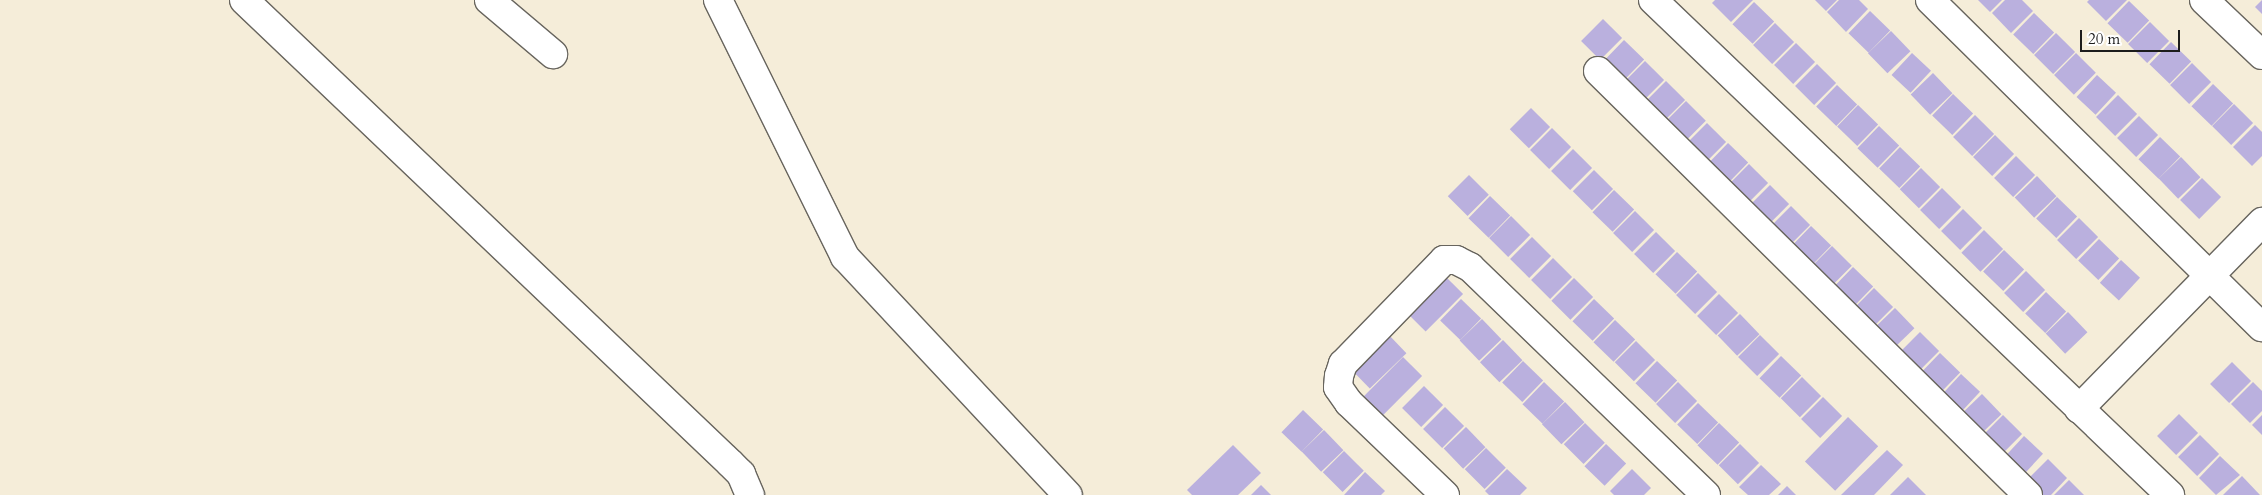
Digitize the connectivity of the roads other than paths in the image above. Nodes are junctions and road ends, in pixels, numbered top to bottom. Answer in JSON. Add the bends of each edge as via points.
{"nodes":[{"id":1,"x":244,"y":0,"type":"edge"},
{"id":2,"x":489,"y":0,"type":"edge"},
{"id":3,"x":718,"y":0,"type":"edge"},
{"id":4,"x":1653,"y":0,"type":"edge"},
{"id":5,"x":1930,"y":0,"type":"edge"},
{"id":6,"x":2204,"y":0,"type":"edge"},
{"id":7,"x":553,"y":54,"type":"dead end"},
{"id":8,"x":2262,"y":55,"type":"edge"},
{"id":9,"x":1598,"y":71,"type":"dead end"},
{"id":10,"x":2262,"y":222,"type":"edge"},
{"id":11,"x":2209,"y":274,"type":"junction"},
{"id":12,"x":2262,"y":327,"type":"edge"},
{"id":13,"x":2079,"y":409,"type":"junction"},
{"id":14,"x":750,"y":495,"type":"edge"},
{"id":15,"x":1068,"y":495,"type":"edge"},
{"id":16,"x":1444,"y":495,"type":"edge"},
{"id":17,"x":1706,"y":495,"type":"edge"},
{"id":18,"x":2028,"y":495,"type":"edge"},
{"id":19,"x":2170,"y":495,"type":"edge"}],
"edges":[{"from":1,"to":14,"type":"street","via":[[730,463],[741,474]]},
{"from":2,"to":7,"type":"street"},
{"from":3,"to":15,"type":"street","via":[[845,257]]},
{"from":4,"to":13,"type":"street"},
{"from":5,"to":11,"type":"street"},
{"from":6,"to":8,"type":"street"},
{"from":9,"to":18,"type":"street"},
{"from":10,"to":11,"type":"street"},
{"from":11,"to":12,"type":"street"},
{"from":11,"to":13,"type":"street"},
{"from":13,"to":19,"type":"street"},
{"from":16,"to":17,"type":"street","via":[[1349,403],[1338,387],[1343,364],[1444,260],[1456,260],[1470,267]]}]}
